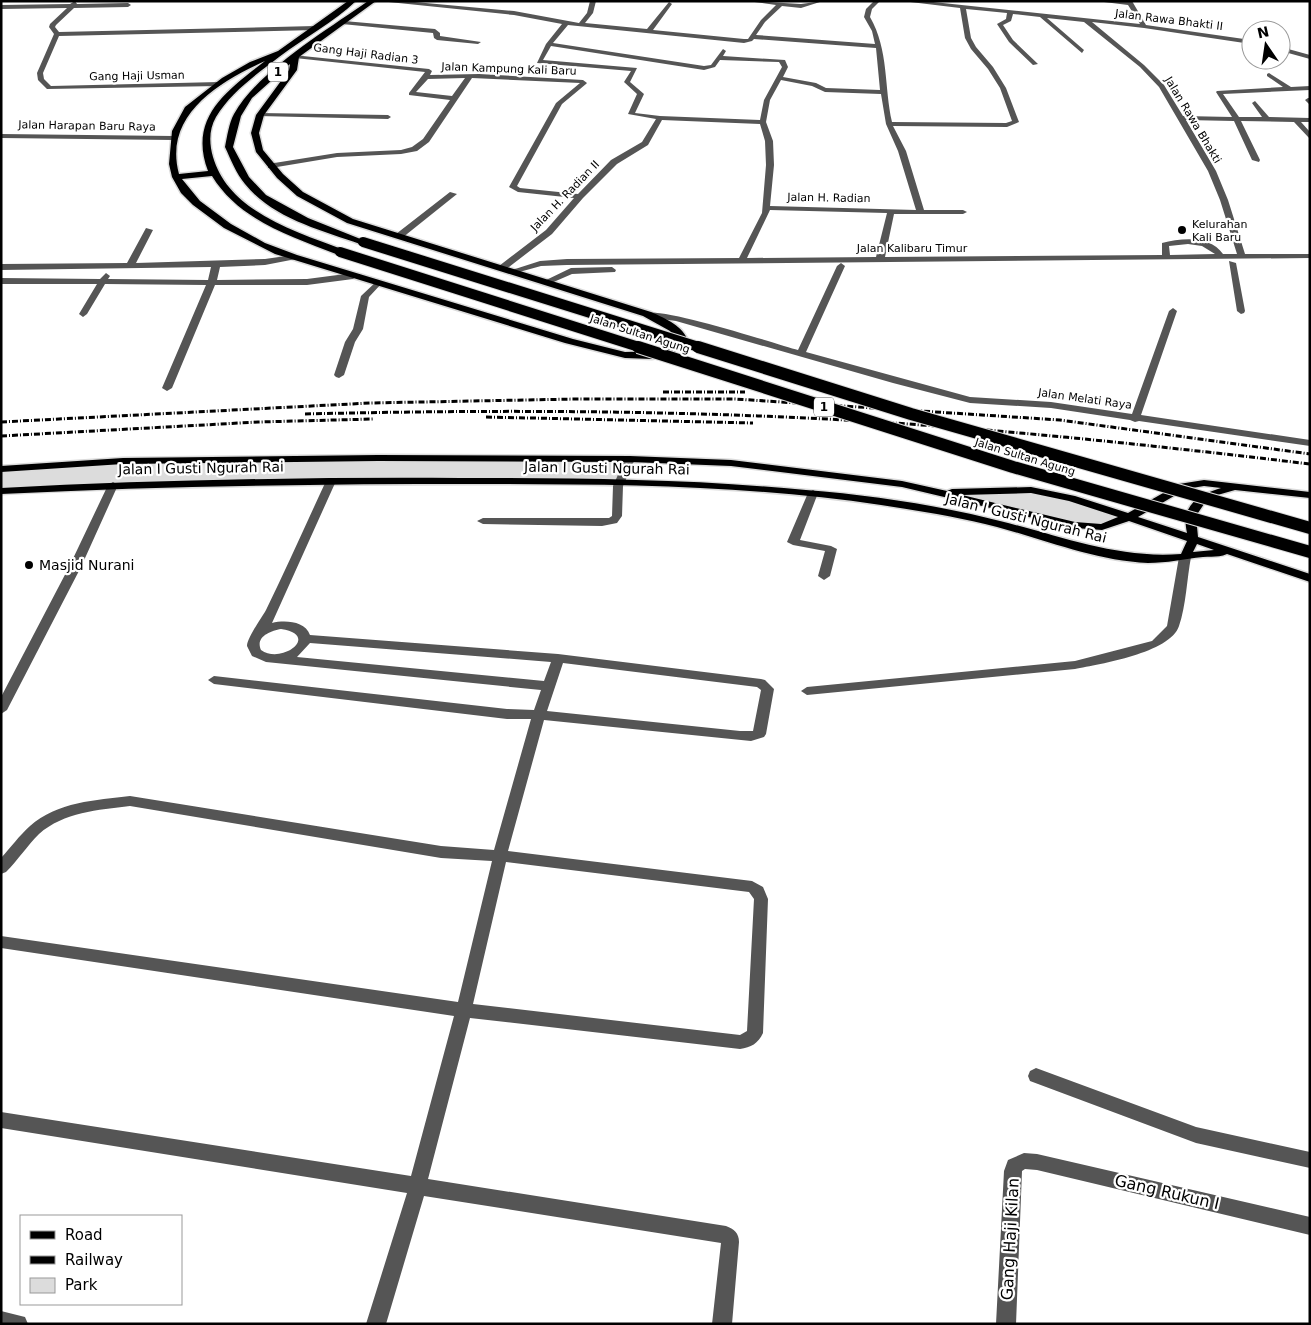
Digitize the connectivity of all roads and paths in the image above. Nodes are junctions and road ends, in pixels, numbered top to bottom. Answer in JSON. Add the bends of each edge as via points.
{"nodes":[{"id":1,"x":352,"y":1,"type":"edge"},
{"id":2,"x":373,"y":1,"type":"edge"},
{"id":3,"x":382,"y":1,"type":"edge"},
{"id":4,"x":593,"y":1,"type":"edge"},
{"id":5,"x":750,"y":1,"type":"edge"},
{"id":6,"x":820,"y":1,"type":"edge"},
{"id":7,"x":878,"y":1,"type":"edge"},
{"id":8,"x":905,"y":1,"type":"edge"},
{"id":9,"x":1099,"y":1,"type":"edge"},
{"id":10,"x":1129,"y":2,"type":"edge"},
{"id":11,"x":75,"y":3,"type":"edge"},
{"id":12,"x":669,"y":4,"type":"dead end"},
{"id":13,"x":781,"y":4,"type":"junction"},
{"id":14,"x":802,"y":4,"type":"edge"},
{"id":15,"x":128,"y":5,"type":"dead end"},
{"id":16,"x":1,"y":6,"type":"edge"},
{"id":17,"x":963,"y":8,"type":"junction"},
{"id":18,"x":1013,"y":11,"type":"junction"},
{"id":19,"x":1042,"y":16,"type":"junction"},
{"id":20,"x":1087,"y":21,"type":"junction"},
{"id":21,"x":344,"y":23,"type":"junction"},
{"id":22,"x":566,"y":23,"type":"junction"},
{"id":23,"x":581,"y":24,"type":"junction"},
{"id":24,"x":1146,"y":26,"type":"junction"},
{"id":25,"x":315,"y":28,"type":"junction"},
{"id":26,"x":650,"y":30,"type":"junction"},
{"id":27,"x":57,"y":34,"type":"junction"},
{"id":28,"x":752,"y":36,"type":"junction"},
{"id":29,"x":727,"y":40,"type":"junction"},
{"id":30,"x":1241,"y":40,"type":"edge"},
{"id":31,"x":478,"y":42,"type":"dead end"},
{"id":32,"x":549,"y":44,"type":"junction"},
{"id":33,"x":879,"y":46,"type":"junction"},
{"id":34,"x":1082,"y":51,"type":"dead end"},
{"id":35,"x":1291,"y":51,"type":"edge"},
{"id":36,"x":278,"y":53,"type":"junction"},
{"id":37,"x":620,"y":55,"type":"junction"},
{"id":38,"x":295,"y":56,"type":"junction"},
{"id":39,"x":1310,"y":56,"type":"edge"},
{"id":40,"x":720,"y":58,"type":"junction"},
{"id":41,"x":1035,"y":64,"type":"dead end"},
{"id":42,"x":612,"y":66,"type":"junction"},
{"id":43,"x":533,"y":70,"type":"junction"},
{"id":44,"x":1269,"y":75,"type":"dead end"},
{"id":45,"x":470,"y":76,"type":"junction"},
{"id":46,"x":426,"y":77,"type":"junction"},
{"id":47,"x":779,"y":78,"type":"junction"},
{"id":48,"x":219,"y":84,"type":"junction"},
{"id":49,"x":1310,"y":88,"type":"edge"},
{"id":50,"x":1291,"y":89,"type":"junction"},
{"id":51,"x":885,"y":92,"type":"junction"},
{"id":52,"x":454,"y":98,"type":"junction"},
{"id":53,"x":1255,"y":103,"type":"dead end"},
{"id":54,"x":260,"y":115,"type":"junction"},
{"id":55,"x":388,"y":117,"type":"dead end"},
{"id":56,"x":660,"y":118,"type":"junction"},
{"id":57,"x":1181,"y":118,"type":"junction"},
{"id":58,"x":1236,"y":118,"type":"junction"},
{"id":59,"x":1267,"y":119,"type":"junction"},
{"id":60,"x":1296,"y":120,"type":"junction"},
{"id":61,"x":1310,"y":120,"type":"edge"},
{"id":62,"x":763,"y":122,"type":"junction"},
{"id":63,"x":890,"y":124,"type":"junction"},
{"id":64,"x":1,"y":136,"type":"edge"},
{"id":65,"x":1310,"y":137,"type":"edge"},
{"id":66,"x":173,"y":138,"type":"junction"},
{"id":67,"x":1256,"y":160,"type":"dead end"},
{"id":68,"x":271,"y":166,"type":"junction"},
{"id":69,"x":214,"y":173,"type":"junction"},
{"id":70,"x":176,"y":177,"type":"junction"},
{"id":71,"x":453,"y":194,"type":"dead end"},
{"id":72,"x":580,"y":196,"type":"junction"},
{"id":73,"x":767,"y":208,"type":"junction"},
{"id":74,"x":891,"y":211,"type":"junction"},
{"id":75,"x":921,"y":212,"type":"junction"},
{"id":76,"x":963,"y":212,"type":"dead end"},
{"id":77,"x":149,"y":230,"type":"dead end"},
{"id":78,"x":399,"y":236,"type":"junction"},
{"id":79,"x":1310,"y":256,"type":"edge"},
{"id":80,"x":293,"y":257,"type":"junction"},
{"id":81,"x":1222,"y":257,"type":"junction"},
{"id":82,"x":1242,"y":257,"type":"junction"},
{"id":83,"x":1166,"y":258,"type":"junction"},
{"id":84,"x":880,"y":259,"type":"junction"},
{"id":85,"x":742,"y":260,"type":"junction"},
{"id":86,"x":919,"y":262,"type":"junction"},
{"id":87,"x":1232,"y":262,"type":"junction"},
{"id":88,"x":1310,"y":262,"type":"edge"},
{"id":89,"x":216,"y":264,"type":"junction"},
{"id":90,"x":130,"y":266,"type":"junction"},
{"id":91,"x":841,"y":266,"type":"junction"},
{"id":92,"x":1,"y":267,"type":"edge"},
{"id":93,"x":502,"y":268,"type":"junction"},
{"id":94,"x":515,"y":272,"type":"junction"},
{"id":95,"x":108,"y":275,"type":"junction"},
{"id":96,"x":353,"y":276,"type":"junction"},
{"id":97,"x":213,"y":279,"type":"junction"},
{"id":98,"x":1,"y":282,"type":"edge"},
{"id":99,"x":546,"y":282,"type":"junction"},
{"id":100,"x":378,"y":283,"type":"junction"},
{"id":101,"x":1173,"y":311,"type":"dead end"},
{"id":102,"x":1241,"y":311,"type":"dead end"},
{"id":103,"x":83,"y":314,"type":"dead end"},
{"id":104,"x":647,"y":314,"type":"junction"},
{"id":105,"x":801,"y":354,"type":"junction"},
{"id":106,"x":339,"y":375,"type":"dead end"},
{"id":107,"x":167,"y":388,"type":"dead end"},
{"id":108,"x":1135,"y":419,"type":"junction"},
{"id":109,"x":1310,"y":443,"type":"edge"},
{"id":110,"x":630,"y":459,"type":"junction"},
{"id":111,"x":1,"y":468,"type":"edge"},
{"id":112,"x":331,"y":481,"type":"junction"},
{"id":113,"x":620,"y":482,"type":"junction"},
{"id":114,"x":113,"y":485,"type":"junction"},
{"id":115,"x":1240,"y":486,"type":"junction"},
{"id":116,"x":1,"y":491,"type":"edge"},
{"id":117,"x":937,"y":492,"type":"junction"},
{"id":118,"x":813,"y":493,"type":"junction"},
{"id":119,"x":1310,"y":495,"type":"edge"},
{"id":120,"x":1129,"y":517,"type":"junction"},
{"id":121,"x":483,"y":522,"type":"dead end"},
{"id":122,"x":1310,"y":528,"type":"edge"},
{"id":123,"x":1193,"y":540,"type":"junction"},
{"id":124,"x":1310,"y":552,"type":"edge"},
{"id":125,"x":1244,"y":556,"type":"junction"},
{"id":126,"x":1185,"y":557,"type":"junction"},
{"id":127,"x":824,"y":576,"type":"dead end"},
{"id":128,"x":1310,"y":578,"type":"edge"},
{"id":129,"x":261,"y":632,"type":"junction"},
{"id":130,"x":306,"y":639,"type":"junction"},
{"id":131,"x":558,"y":658,"type":"junction"},
{"id":132,"x":278,"y":659,"type":"junction"},
{"id":133,"x":214,"y":680,"type":"dead end"},
{"id":134,"x":548,"y":686,"type":"junction"},
{"id":135,"x":807,"y":691,"type":"dead end"},
{"id":136,"x":1,"y":710,"type":"edge"},
{"id":137,"x":539,"y":716,"type":"junction"},
{"id":138,"x":500,"y":856,"type":"junction"},
{"id":139,"x":1,"y":868,"type":"edge"},
{"id":140,"x":1,"y":942,"type":"edge"},
{"id":141,"x":464,"y":1010,"type":"junction"},
{"id":142,"x":1036,"y":1076,"type":"dead end"},
{"id":143,"x":1,"y":1120,"type":"edge"},
{"id":144,"x":1310,"y":1160,"type":"edge"},
{"id":145,"x":1024,"y":1161,"type":"joint"},
{"id":146,"x":418,"y":1188,"type":"junction"},
{"id":147,"x":1310,"y":1226,"type":"edge"},
{"id":148,"x":1,"y":1321,"type":"edge"},
{"id":149,"x":18,"y":1324,"type":"edge"},
{"id":150,"x":376,"y":1324,"type":"edge"},
{"id":151,"x":722,"y":1324,"type":"edge"},
{"id":152,"x":1006,"y":1324,"type":"edge"}],
"edges":[{"from":1,"to":25,"type":"highway","name":"Jalan Sultan Agung","number":"1"},
{"from":2,"to":21,"type":"highway","name":"Jalan Sultan Agung","number":"1"},
{"from":3,"to":22,"type":"street","via":[[514,13]]},
{"from":4,"to":23,"type":"street","via":[[590,13]]},
{"from":5,"to":13,"type":"street"},
{"from":6,"to":14,"type":"street"},
{"from":7,"to":33,"type":"street","via":[[869,9],[867,18]]},
{"from":8,"to":17,"type":"street","name":"Jalan Rawa Bhakti II"},
{"from":9,"to":10,"type":"street"},
{"from":10,"to":24,"type":"street"},
{"from":11,"to":15,"type":"street"},
{"from":11,"to":16,"type":"street"},
{"from":11,"to":27,"type":"street","via":[[53,24]]},
{"from":12,"to":26,"type":"street"},
{"from":13,"to":14,"type":"street"},
{"from":13,"to":28,"type":"street"},
{"from":17,"to":18,"type":"street","name":"Jalan Rawa Bhakti II"},
{"from":17,"to":63,"type":"street","via":[[968,38],[1004,88],[1016,122],[1007,125]]},
{"from":18,"to":19,"type":"street","name":"Jalan Rawa Bhakti II"},
{"from":18,"to":41,"type":"street","via":[[1009,20],[1000,24],[1011,41]]},
{"from":19,"to":20,"type":"street","name":"Jalan Rawa Bhakti II"},
{"from":19,"to":34,"type":"street"},
{"from":20,"to":24,"type":"street","name":"Jalan Rawa Bhakti II"},
{"from":20,"to":57,"type":"street","name":"Jalan Rawa Bhakti","via":[[1152,74]]},
{"from":21,"to":31,"type":"street","via":[[435,31],[436,37]]},
{"from":21,"to":38,"type":"highway","name":"Jalan Sultan Agung","number":"1"},
{"from":22,"to":23,"type":"street"},
{"from":22,"to":32,"type":"street"},
{"from":23,"to":26,"type":"street"},
{"from":24,"to":30,"type":"street","name":"Jalan Rawa Bhakti II"},
{"from":25,"to":27,"type":"street"},
{"from":25,"to":36,"type":"highway","name":"Jalan Sultan Agung","number":"1"},
{"from":26,"to":29,"type":"street"},
{"from":27,"to":48,"type":"street","name":"Gang Haji Usman","via":[[40,73],[46,87]]},
{"from":28,"to":29,"type":"street","via":[[749,41]]},
{"from":28,"to":33,"type":"street"},
{"from":29,"to":40,"type":"street"},
{"from":32,"to":37,"type":"street"},
{"from":32,"to":43,"type":"street"},
{"from":33,"to":51,"type":"street"},
{"from":35,"to":39,"type":"street"},
{"from":36,"to":48,"type":"highway","via":[[260,59]]},
{"from":36,"to":69,"type":"highway","name":"Jalan Sultan Agung","number":"1","via":[[232,91],[215,111],[205,140],[208,162]]},
{"from":37,"to":40,"type":"street","via":[[704,68],[713,66]]},
{"from":37,"to":42,"type":"street"},
{"from":38,"to":46,"type":"street","name":"Gang Haji Radian 3","via":[[429,72]]},
{"from":38,"to":54,"type":"highway","via":[[293,70]]},
{"from":38,"to":122,"type":"highway","name":"Jalan Sultan Agung","number":"1","bridge":true,"via":[[249,97],[237,116],[229,147],[253,188],[281,208],[314,225],[911,414]]},
{"from":40,"to":47,"type":"street","via":[[782,60],[785,67]]},
{"from":42,"to":43,"type":"street"},
{"from":42,"to":56,"type":"street","via":[[636,69],[628,82],[641,94],[631,114]]},
{"from":43,"to":45,"type":"street","name":"Jalan Kampung Kali Baru"},
{"from":43,"to":72,"type":"street","name":"Jalan Kampung Kali Baru","via":[[584,83],[559,103],[513,187]]},
{"from":44,"to":50,"type":"street"},
{"from":45,"to":46,"type":"street","name":"Jalan Kampung Kali Baru"},
{"from":45,"to":52,"type":"street"},
{"from":46,"to":52,"type":"street","name":"Jalan Kampung Kali Baru","via":[[411,94]]},
{"from":47,"to":51,"type":"street","via":[[814,84],[827,90]]},
{"from":47,"to":62,"type":"street","via":[[767,100]]},
{"from":48,"to":66,"type":"highway","via":[[182,117]]},
{"from":49,"to":50,"type":"street"},
{"from":50,"to":58,"type":"street","via":[[1219,92]]},
{"from":51,"to":63,"type":"street"},
{"from":52,"to":68,"type":"street","via":[[426,140],[414,149],[337,155]]},
{"from":53,"to":59,"type":"street"},
{"from":54,"to":55,"type":"street"},
{"from":54,"to":68,"type":"highway","via":[[255,134],[259,150]]},
{"from":56,"to":62,"type":"street"},
{"from":56,"to":72,"type":"street","name":"Jalan H. Radian II","via":[[645,143],[614,162]]},
{"from":57,"to":58,"type":"street"},
{"from":57,"to":82,"type":"street","name":"Jalan Rawa Bhakti","via":[[1215,179]]},
{"from":58,"to":59,"type":"street"},
{"from":58,"to":67,"type":"street"},
{"from":59,"to":60,"type":"street"},
{"from":60,"to":61,"type":"street"},
{"from":60,"to":65,"type":"street"},
{"from":62,"to":73,"type":"street","via":[[769,142]]},
{"from":63,"to":75,"type":"street"},
{"from":64,"to":66,"type":"street","name":"Jalan Harapan Baru Raya"},
{"from":66,"to":70,"type":"highway","via":[[172,163]]},
{"from":68,"to":78,"type":"highway","via":[[300,194],[323,207],[350,221]]},
{"from":69,"to":70,"type":"highway"},
{"from":69,"to":124,"type":"highway","name":"Jalan Sultan Agung","number":"1","bridge":true,"via":[[232,196],[255,214],[283,230],[340,252],[1013,467]]},
{"from":70,"to":80,"type":"highway","via":[[188,196],[231,230],[266,248]]},
{"from":71,"to":78,"type":"street"},
{"from":72,"to":93,"type":"street","name":"Jalan H. Radian II","via":[[549,232]]},
{"from":73,"to":74,"type":"street","name":"Jalan H. Radian"},
{"from":73,"to":85,"type":"street"},
{"from":74,"to":75,"type":"street","name":"Jalan H. Radian"},
{"from":74,"to":84,"type":"street"},
{"from":75,"to":76,"type":"street","name":"Jalan H. Radian"},
{"from":77,"to":90,"type":"street"},
{"from":78,"to":93,"type":"highway"},
{"from":79,"to":82,"type":"street","name":"Jalan Kalibaru Timur"},
{"from":80,"to":89,"type":"street"},
{"from":80,"to":96,"type":"highway"},
{"from":81,"to":82,"type":"street","name":"Jalan Kalibaru Timur"},
{"from":81,"to":83,"type":"street","name":"Jalan Kalibaru Timur"},
{"from":81,"to":83,"type":"street","via":[[1213,247],[1204,244],[1173,243],[1165,246]]},
{"from":83,"to":86,"type":"street","name":"Jalan Kalibaru Timur"},
{"from":84,"to":85,"type":"street","name":"Jalan Kalibaru Timur"},
{"from":84,"to":86,"type":"street","name":"Jalan Kalibaru Timur"},
{"from":85,"to":94,"type":"street","name":"Jalan Kalibaru Timur","via":[[567,262],[540,264]]},
{"from":86,"to":87,"type":"street","name":"Jalan Kalibaru Timur"},
{"from":86,"to":91,"type":"street","name":"Jalan Kalibaru Timur"},
{"from":87,"to":88,"type":"street","name":"Jalan Kalibaru Timur"},
{"from":87,"to":102,"type":"street"},
{"from":89,"to":90,"type":"street"},
{"from":89,"to":97,"type":"street"},
{"from":90,"to":95,"type":"street"},
{"from":91,"to":99,"type":"street","name":"Jalan Kalibaru Timur","via":[[572,271]]},
{"from":91,"to":105,"type":"street"},
{"from":92,"to":95,"type":"street"},
{"from":93,"to":94,"type":"highway"},
{"from":94,"to":99,"type":"highway"},
{"from":95,"to":97,"type":"street"},
{"from":95,"to":98,"type":"street"},
{"from":95,"to":103,"type":"street"},
{"from":96,"to":97,"type":"street","via":[[307,282]]},
{"from":96,"to":100,"type":"highway"},
{"from":97,"to":107,"type":"street"},
{"from":99,"to":104,"type":"highway"},
{"from":100,"to":104,"type":"highway","via":[[625,356],[663,354],[683,343],[677,330]]},
{"from":100,"to":106,"type":"street","via":[[365,296],[358,329]]},
{"from":101,"to":108,"type":"street"},
{"from":104,"to":105,"type":"street","name":"Jalan Melati Raya","via":[[677,318]]},
{"from":105,"to":108,"type":"street","name":"Jalan Melati Raya","via":[[970,400],[1051,405]]},
{"from":108,"to":109,"type":"street","name":"Jalan Melati Raya"},
{"from":110,"to":111,"type":"main road","name":"Jalan I Gusti Ngurah Rai","via":[[123,461]]},
{"from":110,"to":113,"type":"street"},
{"from":110,"to":117,"type":"main road","name":"Jalan I Gusti Ngurah Rai","via":[[731,463],[808,471]]},
{"from":112,"to":113,"type":"main road","name":"Jalan I Gusti Ngurah Rai"},
{"from":112,"to":114,"type":"main road","name":"Jalan I Gusti Ngurah Rai"},
{"from":112,"to":129,"type":"street"},
{"from":113,"to":118,"type":"main road","name":"Jalan I Gusti Ngurah Rai"},
{"from":113,"to":121,"type":"street","via":[[617,516],[613,521]]},
{"from":114,"to":116,"type":"main road","name":"Jalan I Gusti Ngurah Rai"},
{"from":114,"to":136,"type":"street","via":[[76,566]]},
{"from":115,"to":119,"type":"main road","name":"Jalan I Gusti Ngurah Rai"},
{"from":115,"to":120,"type":"main road","name":"Jalan I Gusti Ngurah Rai","via":[[1204,483],[1183,486]]},
{"from":115,"to":123,"type":"main road","via":[[1210,494],[1200,502],[1191,516]]},
{"from":117,"to":120,"type":"main road","name":"Jalan I Gusti Ngurah Rai","via":[[1031,490],[1071,498]]},
{"from":117,"to":120,"type":"main road","name":"Jalan I Gusti Ngurah Rai","via":[[1075,525],[1102,527]]},
{"from":118,"to":126,"type":"main road","name":"Jalan I Gusti Ngurah Rai","via":[[899,505],[996,524],[1115,555],[1146,559]]},
{"from":118,"to":127,"type":"street","via":[[793,542],[831,549]]},
{"from":120,"to":123,"type":"main road","name":"Jalan I Gusti Ngurah Rai"},
{"from":123,"to":125,"type":"main road","name":"Jalan I Gusti Ngurah Rai"},
{"from":123,"to":126,"type":"main road"},
{"from":125,"to":126,"type":"main road","name":"Jalan I Gusti Ngurah Rai","via":[[1218,552]]},
{"from":125,"to":128,"type":"main road"},
{"from":126,"to":135,"type":"street","via":[[1173,627],[1156,644],[1075,665]]},
{"from":129,"to":130,"type":"street","via":[[270,627],[291,625],[300,628]]},
{"from":129,"to":132,"type":"street","via":[[254,638],[254,651],[259,656]]},
{"from":130,"to":131,"type":"street"},
{"from":130,"to":132,"type":"street","via":[[298,652]]},
{"from":131,"to":134,"type":"street"},
{"from":131,"to":137,"type":"street","via":[[761,684],[768,689],[768,696],[759,734],[740,736]]},
{"from":132,"to":134,"type":"street"},
{"from":133,"to":137,"type":"street"},
{"from":134,"to":137,"type":"street"},
{"from":137,"to":138,"type":"street"},
{"from":138,"to":139,"type":"street","via":[[441,852],[130,801],[80,807],[58,815],[40,826]]},
{"from":138,"to":141,"type":"street"},
{"from":138,"to":141,"type":"street","via":[[756,889],[762,899],[755,1033],[749,1040],[740,1042]]},
{"from":140,"to":141,"type":"street"},
{"from":141,"to":146,"type":"street"},
{"from":142,"to":144,"type":"street","via":[[1196,1135]]},
{"from":143,"to":146,"type":"street"},
{"from":145,"to":147,"type":"street","name":"Gang Rukun I"},
{"from":145,"to":152,"type":"street","name":"Gang Haji Kilan","via":[[1013,1170]]},
{"from":146,"to":150,"type":"street"},
{"from":146,"to":151,"type":"street","via":[[726,1235],[730,1242]]},
{"from":148,"to":149,"type":"street"}]}
